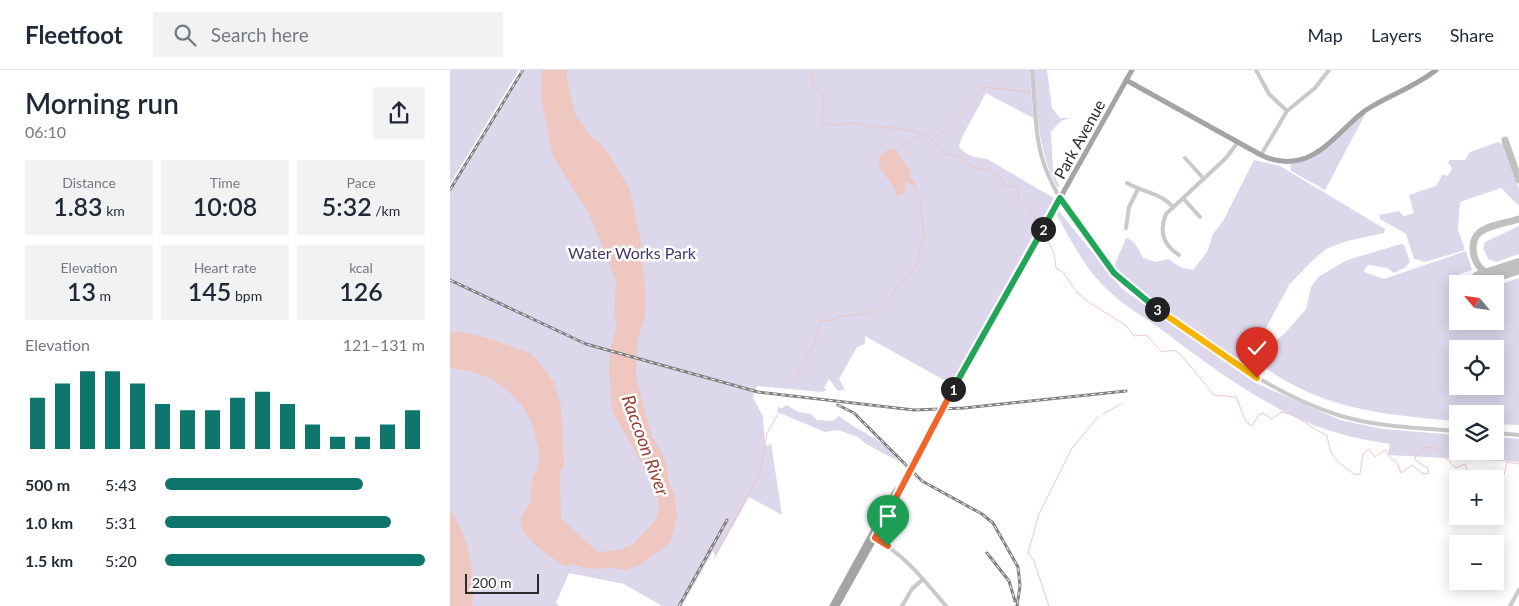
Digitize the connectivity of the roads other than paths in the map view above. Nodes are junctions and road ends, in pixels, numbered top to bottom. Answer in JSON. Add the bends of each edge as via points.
{"nodes":[{"id":1,"x":1032,"y":70,"type":"edge"},
{"id":2,"x":1132,"y":70,"type":"edge"},
{"id":3,"x":1256,"y":70,"type":"edge"},
{"id":4,"x":1329,"y":70,"type":"edge"},
{"id":5,"x":1436,"y":70,"type":"edge"},
{"id":6,"x":1126,"y":80,"type":"junction"},
{"id":7,"x":1287,"y":111,"type":"junction"},
{"id":8,"x":1238,"y":142,"type":"junction"},
{"id":9,"x":1261,"y":155,"type":"junction"},
{"id":10,"x":1185,"y":158,"type":"dead end"},
{"id":11,"x":1204,"y":179,"type":"junction"},
{"id":12,"x":1127,"y":183,"type":"dead end"},
{"id":13,"x":1138,"y":189,"type":"junction"},
{"id":14,"x":1060,"y":198,"type":"junction"},
{"id":15,"x":1183,"y":198,"type":"junction"},
{"id":16,"x":1172,"y":207,"type":"junction"},
{"id":17,"x":1200,"y":217,"type":"dead end"},
{"id":18,"x":1126,"y":228,"type":"dead end"},
{"id":19,"x":1179,"y":255,"type":"dead end"},
{"id":20,"x":1449,"y":429,"type":"edge"},
{"id":21,"x":1504,"y":434,"type":"edge"},
{"id":22,"x":1519,"y":435,"type":"edge"},
{"id":23,"x":873,"y":537,"type":"junction"},
{"id":24,"x":923,"y":579,"type":"junction"},
{"id":25,"x":1519,"y":590,"type":"edge"},
{"id":26,"x":832,"y":606,"type":"edge"},
{"id":27,"x":837,"y":606,"type":"edge"},
{"id":28,"x":902,"y":606,"type":"edge"},
{"id":29,"x":946,"y":606,"type":"edge"},
{"id":30,"x":1510,"y":606,"type":"edge"}],
"edges":[{"from":1,"to":14,"type":"street","via":[[1040,147]]},
{"from":2,"to":6,"type":"main road","name":"Park Avenue"},
{"from":3,"to":7,"type":"street","via":[[1269,94]]},
{"from":4,"to":7,"type":"street","via":[[1315,88]]},
{"from":5,"to":9,"type":"main road","via":[[1368,109],[1312,155],[1287,162]]},
{"from":6,"to":8,"type":"main road"},
{"from":6,"to":14,"type":"main road","name":"Park Avenue"},
{"from":7,"to":9,"type":"street"},
{"from":8,"to":9,"type":"main road"},
{"from":8,"to":11,"type":"street"},
{"from":10,"to":11,"type":"street"},
{"from":11,"to":15,"type":"street"},
{"from":12,"to":13,"type":"street"},
{"from":13,"to":16,"type":"street","via":[[1162,197]]},
{"from":13,"to":18,"type":"street","via":[[1129,207]]},
{"from":14,"to":20,"type":"street","via":[[1121,281],[1270,386],[1309,405],[1355,420]]},
{"from":14,"to":23,"type":"main road","name":"Park Avenue","via":[[941,410],[898,497]]},
{"from":15,"to":16,"type":"street"},
{"from":15,"to":17,"type":"street"},
{"from":16,"to":19,"type":"street","via":[[1164,220],[1162,234],[1166,244]]},
{"from":21,"to":22,"type":"street"},
{"from":23,"to":24,"type":"street","via":[[902,557]]},
{"from":23,"to":26,"type":"main road","name":"Park Avenue"},
{"from":23,"to":27,"type":"main road","name":"Park Avenue"},
{"from":24,"to":28,"type":"street","via":[[912,589]]},
{"from":24,"to":29,"type":"street"},
{"from":25,"to":30,"type":"street"}]}
